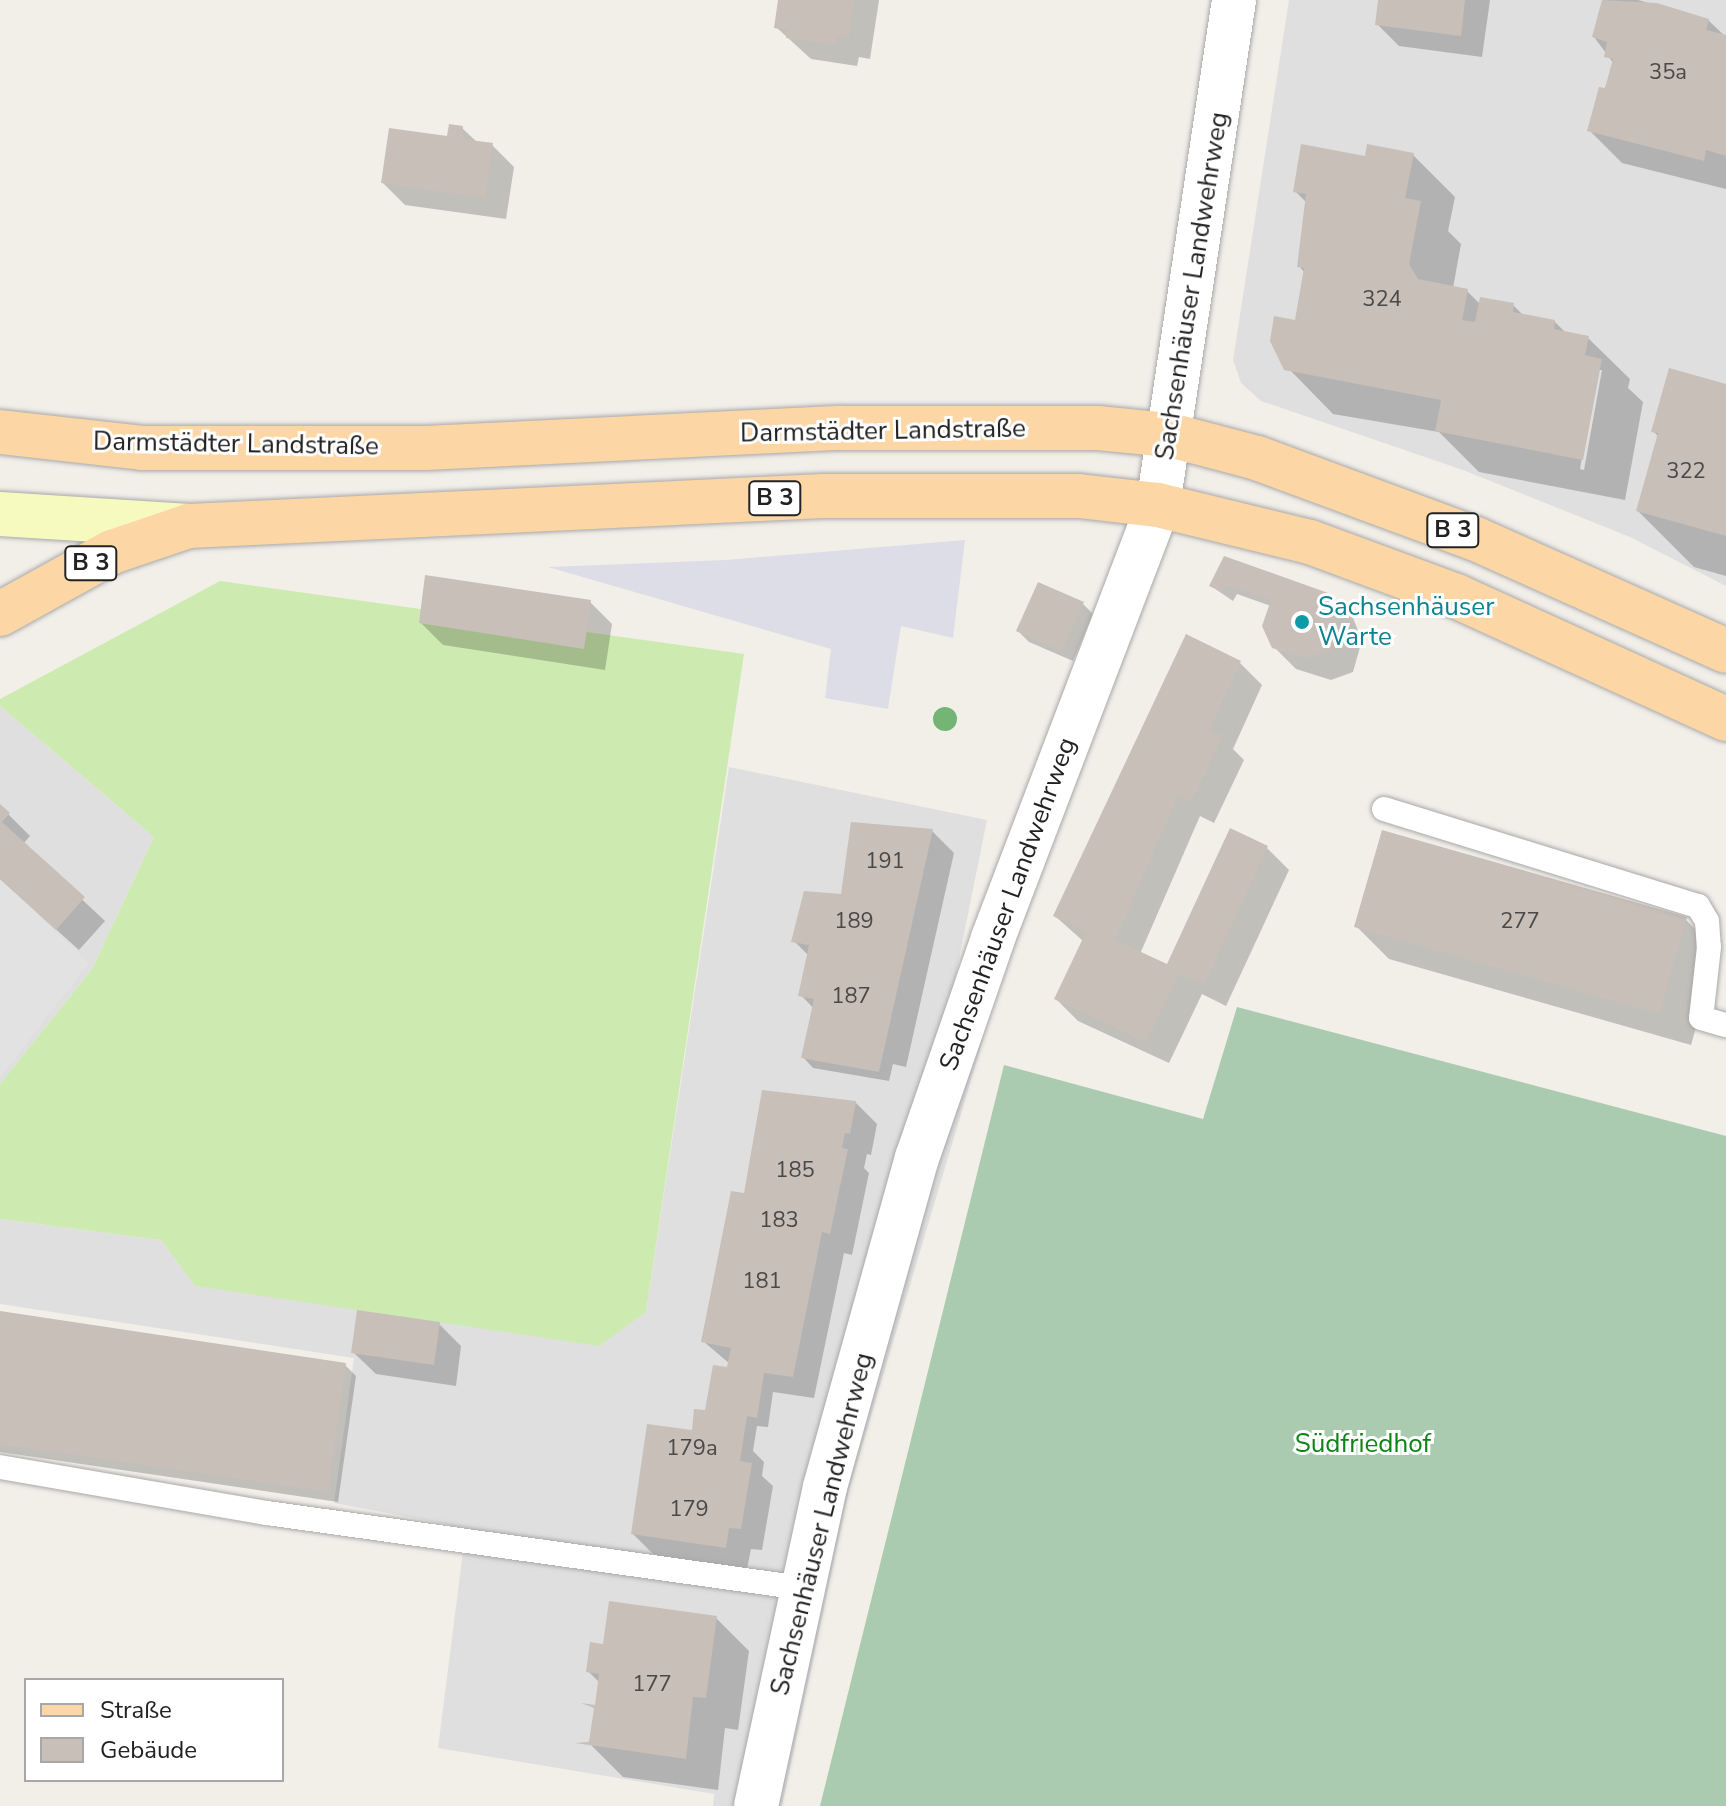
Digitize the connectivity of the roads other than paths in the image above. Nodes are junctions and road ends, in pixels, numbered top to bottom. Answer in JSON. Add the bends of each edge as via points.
{"nodes":[{"id":1,"x":1234,"y":0,"type":"edge"},
{"id":2,"x":0,"y":432,"type":"edge"},
{"id":3,"x":1170,"y":435,"type":"junction"},
{"id":4,"x":1158,"y":505,"type":"junction"},
{"id":5,"x":0,"y":514,"type":"edge"},
{"id":6,"x":189,"y":526,"type":"junction"},
{"id":7,"x":0,"y":614,"type":"edge"},
{"id":8,"x":1726,"y":651,"type":"edge"},
{"id":9,"x":1726,"y":719,"type":"edge"},
{"id":10,"x":1384,"y":809,"type":"dead end"},
{"id":11,"x":1726,"y":1025,"type":"edge"},
{"id":12,"x":0,"y":1467,"type":"edge"},
{"id":13,"x":802,"y":1588,"type":"junction"},
{"id":14,"x":756,"y":1806,"type":"edge"}],
"edges":[{"from":1,"to":3,"type":"street","name":"Sachsenhäuser Landwehrweg"},
{"from":2,"to":3,"type":"main road","name":"Darmstädter Landstraße","number":"B 3","via":[[142,448],[426,448],[841,428],[1098,428]]},
{"from":3,"to":4,"type":"street","name":"Sachsenhäuser Landwehrweg"},
{"from":3,"to":8,"type":"main road","name":"Darmstädter Landstraße","number":"B 3","via":[[1257,458],[1476,539]]},
{"from":4,"to":6,"type":"main road","number":"B 3","via":[[1079,496],[823,496]]},
{"from":4,"to":9,"type":"main road","number":"B 3","via":[[1280,534],[1381,567],[1592,654]]},
{"from":4,"to":13,"type":"street","name":"Sachsenhäuser Landwehrweg","via":[[993,938],[917,1158]]},
{"from":5,"to":6,"type":"main road","number":"B 3"},
{"from":6,"to":7,"type":"main road","number":"B 3","via":[[112,552]]},
{"from":10,"to":11,"type":"lane","via":[[1698,906],[1707,921],[1709,947],[1701,1018]]},
{"from":12,"to":13,"type":"lane","via":[[267,1513]]},
{"from":13,"to":14,"type":"street","name":"Sachsenhäuser Landwehrweg"}]}
